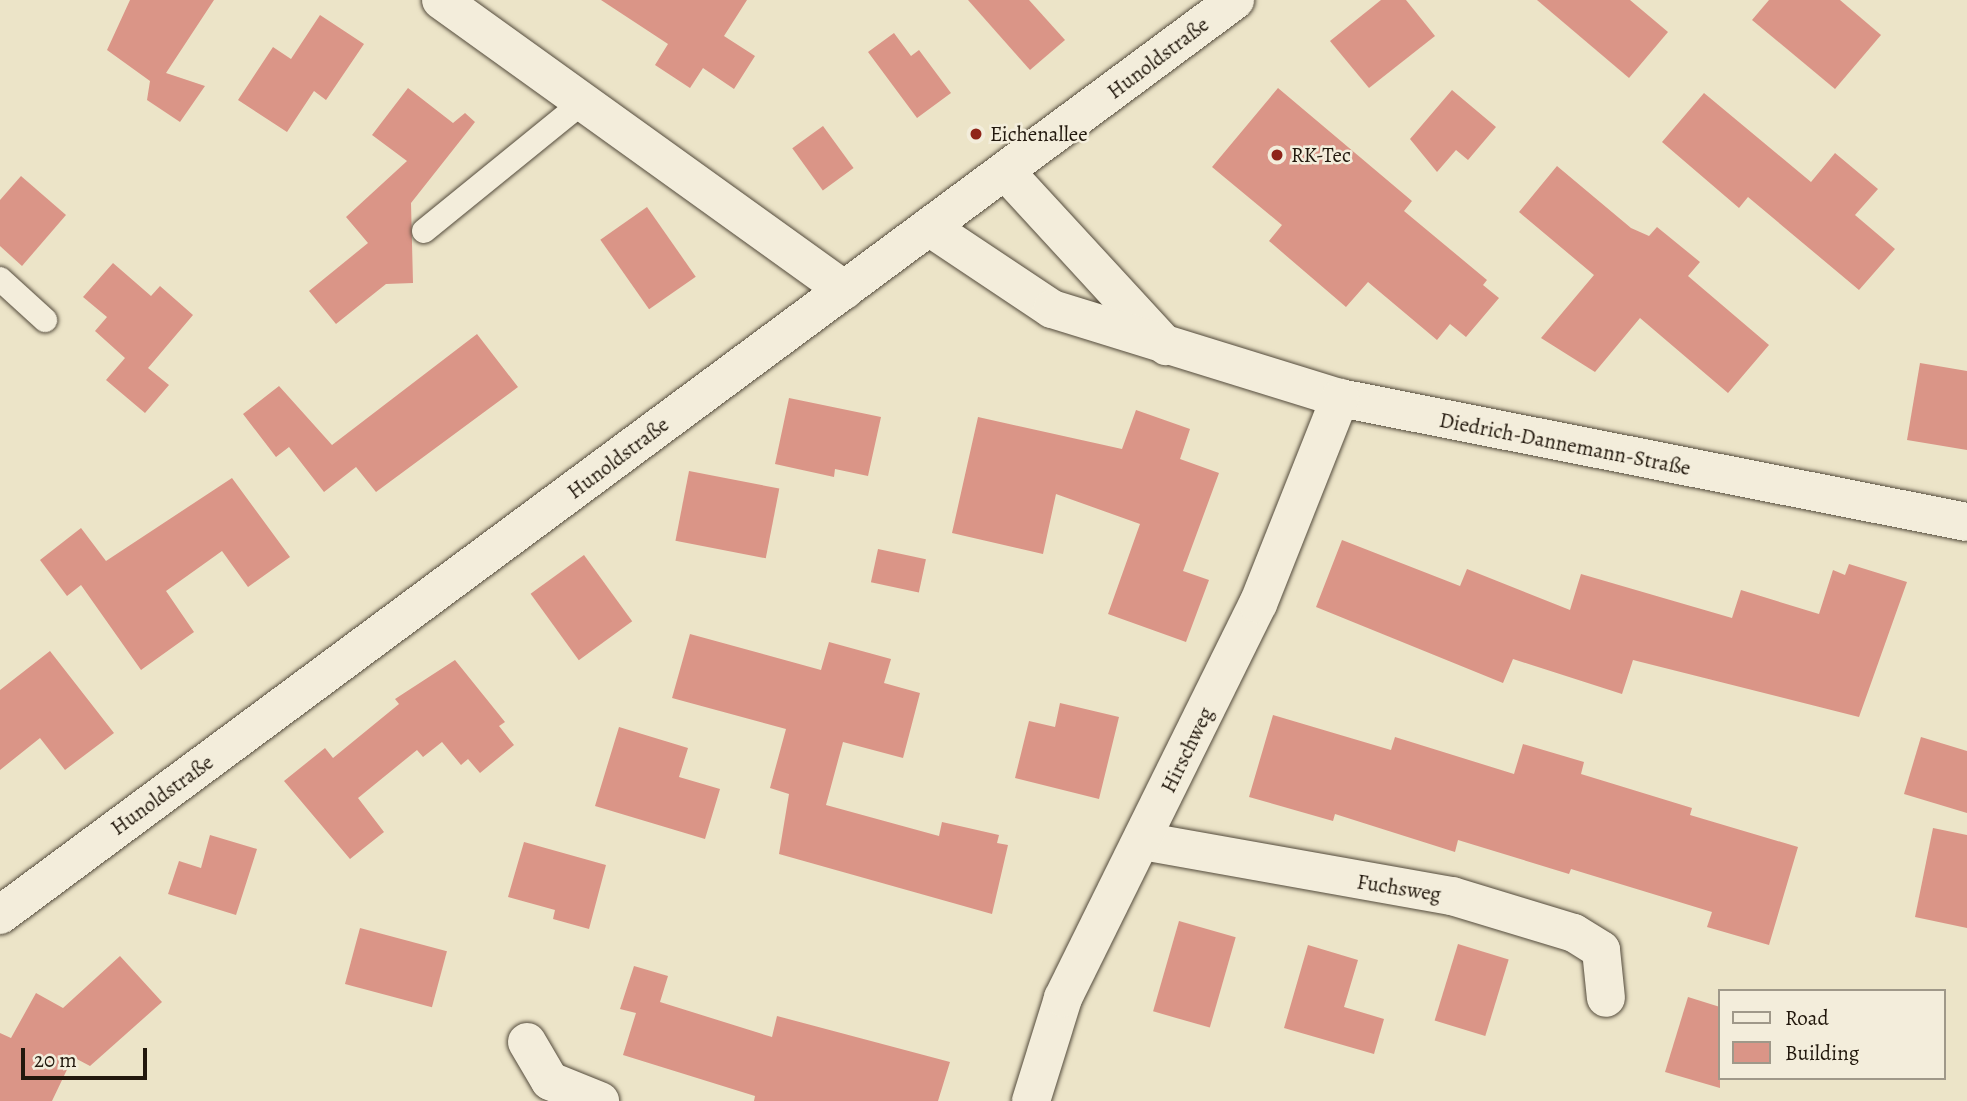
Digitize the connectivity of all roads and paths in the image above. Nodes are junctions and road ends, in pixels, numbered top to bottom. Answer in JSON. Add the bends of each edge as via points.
{"nodes":[{"id":1,"x":441,"y":0,"type":"edge"},
{"id":2,"x":1235,"y":0,"type":"edge"},
{"id":3,"x":584,"y":100,"type":"junction"},
{"id":4,"x":1005,"y":171,"type":"junction"},
{"id":5,"x":929,"y":227,"type":"junction"},
{"id":6,"x":424,"y":232,"type":"dead end"},
{"id":7,"x":0,"y":279,"type":"edge"},
{"id":8,"x":845,"y":290,"type":"junction"},
{"id":9,"x":45,"y":320,"type":"dead end"},
{"id":10,"x":1168,"y":348,"type":"junction"},
{"id":11,"x":1340,"y":398,"type":"junction"},
{"id":12,"x":1967,"y":522,"type":"edge"},
{"id":13,"x":1142,"y":841,"type":"junction"},
{"id":14,"x":0,"y":915,"type":"edge"},
{"id":15,"x":1606,"y":998,"type":"dead end"},
{"id":16,"x":527,"y":1042,"type":"dead end"},
{"id":17,"x":600,"y":1101,"type":"edge"},
{"id":18,"x":1031,"y":1101,"type":"edge"}],
"edges":[{"from":1,"to":3,"type":"street"},
{"from":2,"to":4,"type":"street","name":"Hunoldstraße"},
{"from":3,"to":6,"type":"lane"},
{"from":3,"to":8,"type":"street"},
{"from":4,"to":5,"type":"street","name":"Hunoldstraße"},
{"from":4,"to":10,"type":"street"},
{"from":5,"to":8,"type":"street","name":"Hunoldstraße"},
{"from":5,"to":10,"type":"street","name":"Diedrich-Dannemann-Straße","via":[[1052,309]]},
{"from":7,"to":9,"type":"lane"},
{"from":8,"to":14,"type":"street","name":"Hunoldstraße"},
{"from":10,"to":11,"type":"street","name":"Diedrich-Dannemann-Straße"},
{"from":11,"to":12,"type":"street","name":"Diedrich-Dannemann-Straße"},
{"from":11,"to":13,"type":"street","name":"Hirschweg","via":[[1258,604]]},
{"from":13,"to":15,"type":"street","name":"Fuchsweg","via":[[1452,896],[1574,933],[1601,950]]},
{"from":13,"to":18,"type":"street","name":"Hirschweg","via":[[1063,998]]},
{"from":16,"to":17,"type":"street","via":[[550,1082]]}]}
